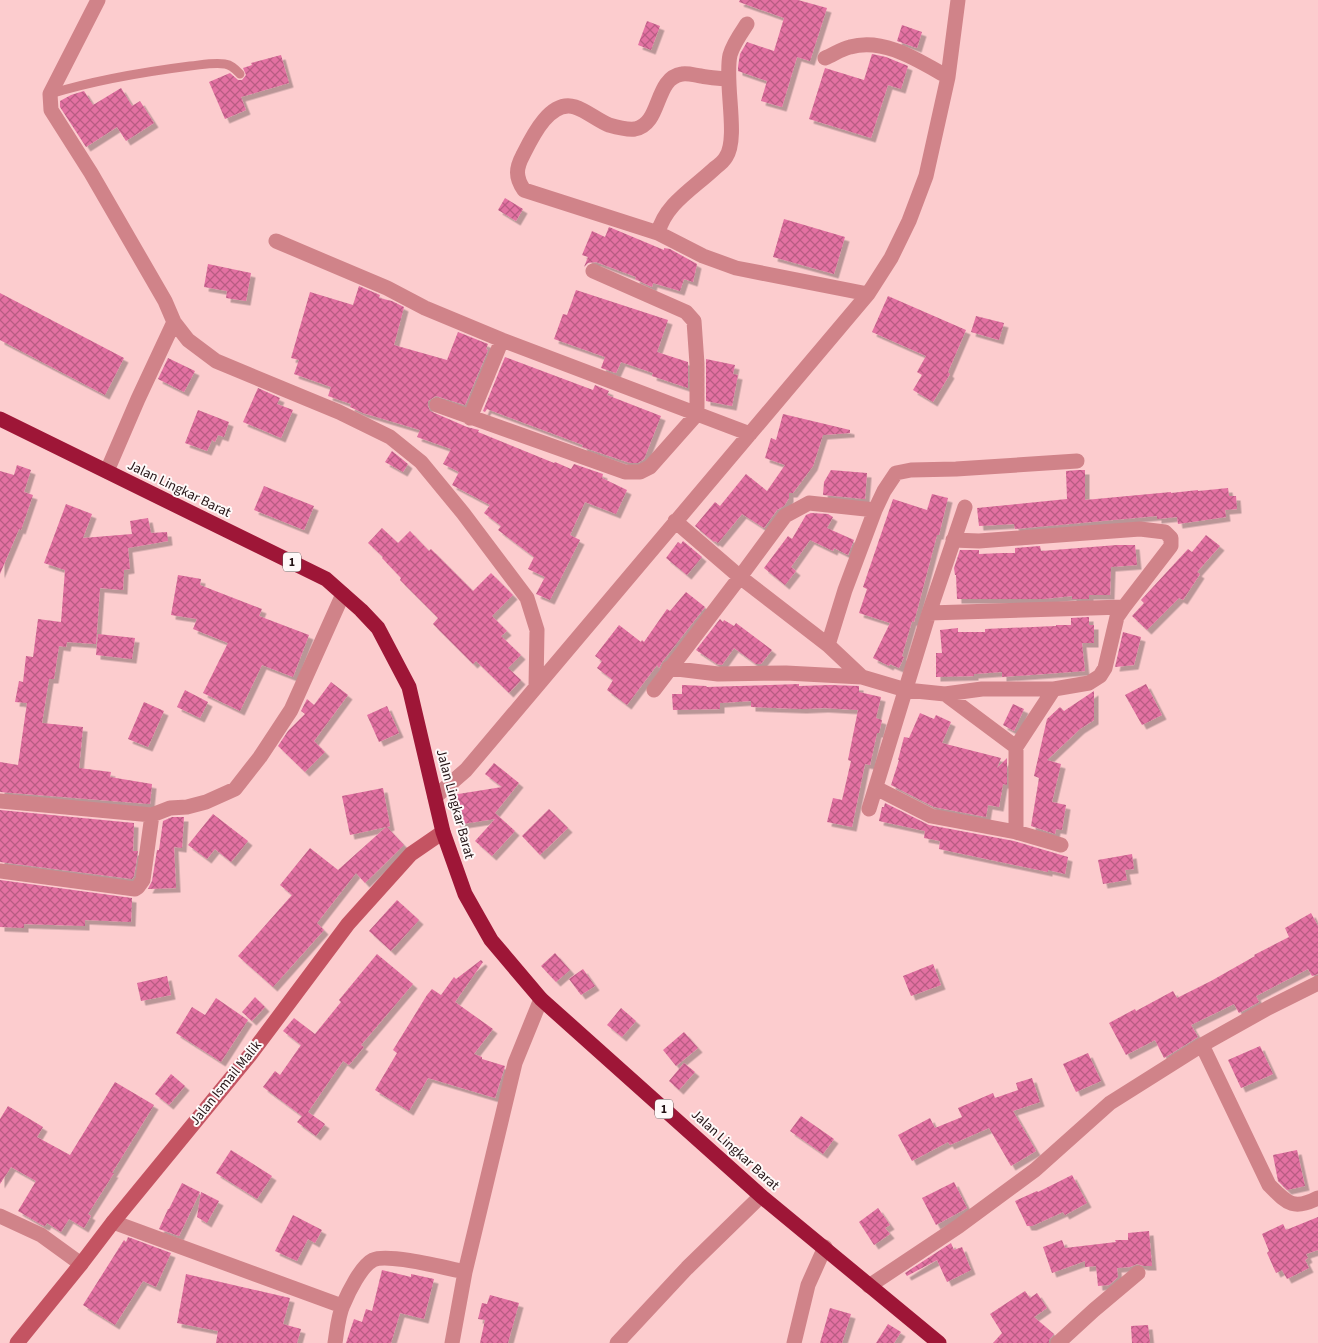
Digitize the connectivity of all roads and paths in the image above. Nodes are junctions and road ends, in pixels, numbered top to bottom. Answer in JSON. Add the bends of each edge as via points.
{"nodes":[{"id":1,"x":98,"y":0,"type":"edge"},
{"id":2,"x":958,"y":0,"type":"edge"},
{"id":3,"x":747,"y":24,"type":"dead end"},
{"id":4,"x":825,"y":58,"type":"dead end"},
{"id":5,"x":240,"y":74,"type":"dead end"},
{"id":6,"x":948,"y":77,"type":"junction"},
{"id":7,"x":727,"y":79,"type":"junction"},
{"id":8,"x":50,"y":94,"type":"junction"},
{"id":9,"x":658,"y":233,"type":"junction"},
{"id":10,"x":276,"y":241,"type":"dead end"},
{"id":11,"x":593,"y":271,"type":"dead end"},
{"id":12,"x":868,"y":294,"type":"junction"},
{"id":13,"x":174,"y":322,"type":"junction"},
{"id":14,"x":502,"y":340,"type":"junction"},
{"id":15,"x":437,"y":405,"type":"dead end"},
{"id":16,"x":698,"y":414,"type":"junction"},
{"id":17,"x":0,"y":418,"type":"edge"},
{"id":18,"x":470,"y":418,"type":"junction"},
{"id":19,"x":750,"y":434,"type":"junction"},
{"id":20,"x":1078,"y":461,"type":"dead end"},
{"id":21,"x":106,"y":472,"type":"junction"},
{"id":22,"x":965,"y":507,"type":"dead end"},
{"id":23,"x":876,"y":510,"type":"junction"},
{"id":24,"x":675,"y":521,"type":"junction"},
{"id":25,"x":953,"y":540,"type":"junction"},
{"id":26,"x":740,"y":577,"type":"junction"},
{"id":27,"x":343,"y":594,"type":"junction"},
{"id":28,"x":1124,"y":607,"type":"junction"},
{"id":29,"x":929,"y":613,"type":"junction"},
{"id":30,"x":828,"y":645,"type":"junction"},
{"id":31,"x":669,"y":668,"type":"junction"},
{"id":32,"x":862,"y":677,"type":"junction"},
{"id":33,"x":536,"y":687,"type":"junction"},
{"id":34,"x":1054,"y":688,"type":"junction"},
{"id":35,"x":654,"y":690,"type":"dead end"},
{"id":36,"x":906,"y":690,"type":"junction"},
{"id":37,"x":945,"y":694,"type":"junction"},
{"id":38,"x":1016,"y":747,"type":"junction"},
{"id":39,"x":876,"y":788,"type":"junction"},
{"id":40,"x":435,"y":797,"type":"junction"},
{"id":41,"x":0,"y":801,"type":"edge"},
{"id":42,"x":869,"y":809,"type":"dead end"},
{"id":43,"x":152,"y":815,"type":"junction"},
{"id":44,"x":443,"y":832,"type":"junction"},
{"id":45,"x":1016,"y":832,"type":"junction"},
{"id":46,"x":1061,"y":845,"type":"dead end"},
{"id":47,"x":0,"y":871,"type":"edge"},
{"id":48,"x":1318,"y":983,"type":"edge"},
{"id":49,"x":541,"y":999,"type":"junction"},
{"id":50,"x":1202,"y":1045,"type":"junction"},
{"id":51,"x":761,"y":1196,"type":"junction"},
{"id":52,"x":1318,"y":1198,"type":"edge"},
{"id":53,"x":0,"y":1216,"type":"edge"},
{"id":54,"x":113,"y":1222,"type":"junction"},
{"id":55,"x":824,"y":1247,"type":"junction"},
{"id":56,"x":81,"y":1264,"type":"junction"},
{"id":57,"x":465,"y":1272,"type":"junction"},
{"id":58,"x":1138,"y":1272,"type":"dead end"},
{"id":59,"x":869,"y":1286,"type":"junction"},
{"id":60,"x":342,"y":1306,"type":"junction"},
{"id":61,"x":17,"y":1343,"type":"edge"},
{"id":62,"x":334,"y":1343,"type":"edge"},
{"id":63,"x":452,"y":1343,"type":"edge"},
{"id":64,"x":617,"y":1343,"type":"edge"},
{"id":65,"x":794,"y":1343,"type":"edge"},
{"id":66,"x":940,"y":1343,"type":"edge"},
{"id":67,"x":1058,"y":1343,"type":"edge"}],
"edges":[{"from":1,"to":8,"type":"street"},
{"from":2,"to":6,"type":"street"},
{"from":3,"to":7,"type":"street","via":[[730,53]]},
{"from":4,"to":6,"type":"street","via":[[849,47],[883,47],[904,53]]},
{"from":5,"to":8,"type":"lane","via":[[223,63],[206,64],[72,87]]},
{"from":6,"to":12,"type":"street","via":[[926,176],[909,222]]},
{"from":7,"to":9,"type":"street","via":[[732,127],[727,157],[670,208]]},
{"from":7,"to":9,"type":"street","via":[[688,73],[675,76],[669,80],[644,126],[634,129],[600,122],[577,108],[564,106],[538,126],[517,168],[519,183],[524,190]]},
{"from":8,"to":13,"type":"street","via":[[51,110],[166,301]]},
{"from":9,"to":12,"type":"street","via":[[703,256],[736,268]]},
{"from":10,"to":14,"type":"street"},
{"from":11,"to":16,"type":"street","via":[[686,312],[694,321]]},
{"from":12,"to":19,"type":"street"},
{"from":13,"to":21,"type":"street"},
{"from":13,"to":33,"type":"street","via":[[188,340],[216,361],[390,437],[421,462],[527,598],[537,630]]},
{"from":14,"to":16,"type":"street"},
{"from":14,"to":18,"type":"street"},
{"from":15,"to":18,"type":"street"},
{"from":16,"to":18,"type":"street","via":[[650,467],[634,473]]},
{"from":16,"to":19,"type":"street"},
{"from":17,"to":21,"type":"highway","name":"Jalan Lingkar Barat","number":"1"},
{"from":19,"to":24,"type":"street"},
{"from":20,"to":23,"type":"street","via":[[896,473]]},
{"from":21,"to":27,"type":"highway","name":"Jalan Lingkar Barat","number":"1","via":[[326,579]]},
{"from":22,"to":25,"type":"street"},
{"from":23,"to":26,"type":"street","via":[[809,503],[798,508],[785,516]]},
{"from":23,"to":30,"type":"street"},
{"from":24,"to":26,"type":"street"},
{"from":24,"to":33,"type":"street"},
{"from":25,"to":28,"type":"street","via":[[979,541],[1140,529],[1165,532],[1171,538],[1171,546]]},
{"from":25,"to":29,"type":"street"},
{"from":26,"to":30,"type":"street"},
{"from":26,"to":31,"type":"street"},
{"from":27,"to":40,"type":"highway","name":"Jalan Lingkar Barat","number":"1","via":[[378,628],[409,687]]},
{"from":27,"to":43,"type":"street","via":[[291,710],[235,789],[206,802],[170,808]]},
{"from":28,"to":29,"type":"street"},
{"from":28,"to":34,"type":"street","via":[[1117,618],[1105,668],[1100,676],[1089,683]]},
{"from":29,"to":36,"type":"street"},
{"from":30,"to":32,"type":"street"},
{"from":31,"to":32,"type":"street","via":[[718,674]]},
{"from":31,"to":35,"type":"street"},
{"from":32,"to":36,"type":"street"},
{"from":33,"to":40,"type":"street","via":[[466,770]]},
{"from":34,"to":37,"type":"street","via":[[982,689]]},
{"from":34,"to":38,"type":"street"},
{"from":36,"to":37,"type":"street"},
{"from":36,"to":39,"type":"street"},
{"from":37,"to":38,"type":"street"},
{"from":38,"to":45,"type":"street"},
{"from":39,"to":42,"type":"street"},
{"from":39,"to":45,"type":"street","via":[[931,816]]},
{"from":40,"to":44,"type":"highway","name":"Jalan Lingkar Barat","number":"1"},
{"from":41,"to":43,"type":"street"},
{"from":43,"to":47,"type":"street","via":[[142,880],[138,887]]},
{"from":44,"to":49,"type":"highway","name":"Jalan Lingkar Barat","number":"1","via":[[465,894],[491,940]]},
{"from":44,"to":54,"type":"main road","name":"Jalan Ismail Malik","via":[[411,854],[348,924],[250,1055]]},
{"from":45,"to":46,"type":"street"},
{"from":48,"to":50,"type":"street"},
{"from":49,"to":51,"type":"highway","name":"Jalan Lingkar Barat","number":"1"},
{"from":49,"to":57,"type":"street","via":[[515,1063]]},
{"from":50,"to":52,"type":"street","via":[[1269,1185],[1292,1205],[1304,1205]]},
{"from":50,"to":59,"type":"street","via":[[1110,1103],[1035,1170]]},
{"from":51,"to":55,"type":"highway","name":"Jalan Lingkar Barat","number":"1"},
{"from":51,"to":64,"type":"street"},
{"from":53,"to":56,"type":"street","via":[[41,1235]]},
{"from":54,"to":56,"type":"main road","name":"Jalan Ismail Malik"},
{"from":54,"to":60,"type":"street"},
{"from":55,"to":59,"type":"highway","name":"Jalan Lingkar Barat","number":"1"},
{"from":55,"to":65,"type":"street","via":[[808,1285]]},
{"from":56,"to":61,"type":"main road","name":"Jalan Ismail Malik"},
{"from":57,"to":60,"type":"street","via":[[378,1258],[365,1265]]},
{"from":57,"to":63,"type":"street"},
{"from":58,"to":67,"type":"street"},
{"from":59,"to":66,"type":"highway","name":"Jalan Lingkar Barat","number":"1"},
{"from":60,"to":62,"type":"street"}]}
